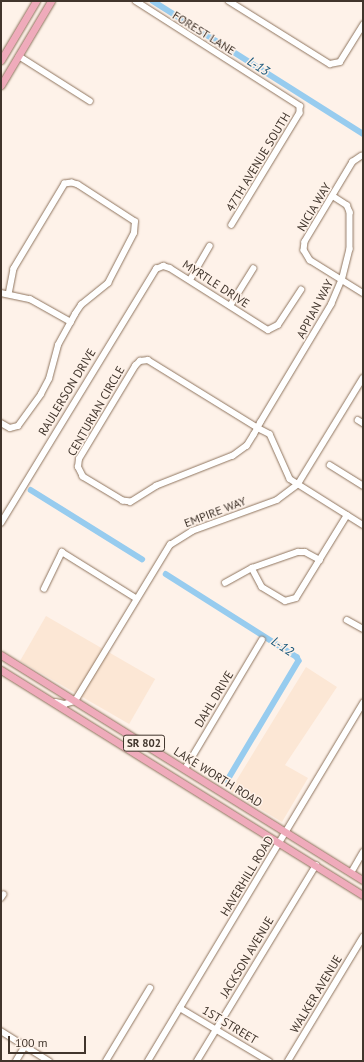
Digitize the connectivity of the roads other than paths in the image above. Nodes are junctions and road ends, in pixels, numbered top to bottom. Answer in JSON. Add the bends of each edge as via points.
{"nodes":[{"id":1,"x":36,"y":1,"type":"edge"},
{"id":2,"x":52,"y":1,"type":"edge"},
{"id":3,"x":136,"y":1,"type":"edge"},
{"id":4,"x":229,"y":1,"type":"edge"},
{"id":5,"x":363,"y":25,"type":"edge"},
{"id":6,"x":19,"y":56,"type":"junction"},
{"id":7,"x":1,"y":60,"type":"edge"},
{"id":8,"x":1,"y":86,"type":"edge"},
{"id":9,"x":90,"y":101,"type":"dead end"},
{"id":10,"x":301,"y":110,"type":"joint"},
{"id":11,"x":362,"y":156,"type":"edge"},
{"id":12,"x":333,"y":196,"type":"junction"},
{"id":13,"x":232,"y":225,"type":"dead end"},
{"id":14,"x":210,"y":246,"type":"dead end"},
{"id":15,"x":253,"y":270,"type":"dead end"},
{"id":16,"x":152,"y":272,"type":"joint"},
{"id":17,"x":190,"y":280,"type":"junction"},
{"id":18,"x":342,"y":280,"type":"junction"},
{"id":19,"x":300,"y":290,"type":"dead end"},
{"id":20,"x":1,"y":293,"type":"edge"},
{"id":21,"x":363,"y":293,"type":"edge"},
{"id":22,"x":9,"y":294,"type":"junction"},
{"id":23,"x":230,"y":306,"type":"junction"},
{"id":24,"x":71,"y":322,"type":"junction"},
{"id":25,"x":363,"y":378,"type":"edge"},
{"id":26,"x":1,"y":423,"type":"edge"},
{"id":27,"x":258,"y":428,"type":"junction"},
{"id":28,"x":330,"y":465,"type":"dead end"},
{"id":29,"x":298,"y":484,"type":"junction"},
{"id":30,"x":363,"y":486,"type":"edge"},
{"id":31,"x":347,"y":515,"type":"junction"},
{"id":32,"x":1,"y":523,"type":"edge"},
{"id":33,"x":363,"y":525,"type":"edge"},
{"id":34,"x":320,"y":560,"type":"junction"},
{"id":35,"x":252,"y":568,"type":"junction"},
{"id":36,"x":225,"y":583,"type":"dead end"},
{"id":37,"x":44,"y":589,"type":"dead end"},
{"id":38,"x":136,"y":598,"type":"junction"},
{"id":39,"x":348,"y":620,"type":"dead end"},
{"id":40,"x":363,"y":629,"type":"edge"},
{"id":41,"x":262,"y":640,"type":"dead end"},
{"id":42,"x":1,"y":655,"type":"edge"},
{"id":43,"x":1,"y":670,"type":"edge"},
{"id":44,"x":51,"y":701,"type":"junction"},
{"id":45,"x":75,"y":701,"type":"junction"},
{"id":46,"x":363,"y":702,"type":"edge"},
{"id":47,"x":185,"y":769,"type":"junction"},
{"id":48,"x":286,"y":833,"type":"junction"},
{"id":49,"x":280,"y":843,"type":"junction"},
{"id":50,"x":363,"y":852,"type":"edge"},
{"id":51,"x":316,"y":865,"type":"junction"},
{"id":52,"x":351,"y":872,"type":"junction"},
{"id":53,"x":363,"y":880,"type":"edge"},
{"id":54,"x":363,"y":895,"type":"edge"},
{"id":55,"x":363,"y":937,"type":"edge"},
{"id":56,"x":150,"y":988,"type":"dead end"},
{"id":57,"x":180,"y":1008,"type":"junction"},
{"id":58,"x":216,"y":1029,"type":"junction"},
{"id":59,"x":1,"y":1031,"type":"edge"},
{"id":60,"x":25,"y":1046,"type":"junction"},
{"id":61,"x":16,"y":1061,"type":"edge"},
{"id":62,"x":49,"y":1061,"type":"edge"},
{"id":63,"x":106,"y":1061,"type":"edge"},
{"id":64,"x":148,"y":1061,"type":"edge"},
{"id":65,"x":197,"y":1061,"type":"edge"},
{"id":66,"x":269,"y":1061,"type":"edge"},
{"id":67,"x":288,"y":1061,"type":"edge"}],
"edges":[{"from":1,"to":7,"type":"main road"},
{"from":2,"to":6,"type":"main road"},
{"from":3,"to":10,"type":"street","name":"FOREST LANE","via":[[300,106]]},
{"from":4,"to":5,"type":"street","via":[[330,64],[340,62]]},
{"from":6,"to":8,"type":"main road"},
{"from":6,"to":9,"type":"street"},
{"from":10,"to":13,"type":"street","name":"47TH AVENUE SOUTH"},
{"from":11,"to":12,"type":"street","name":"NICIA WAY","via":[[353,162]]},
{"from":12,"to":18,"type":"street","name":"APPIAN WAY","via":[[347,205],[350,212],[350,248]]},
{"from":12,"to":18,"type":"street","name":"NICIA WAY","via":[[305,242],[304,250],[310,260]]},
{"from":14,"to":17,"type":"street"},
{"from":15,"to":23,"type":"street"},
{"from":16,"to":17,"type":"street","name":"MYRTLE DRIVE","via":[[159,267],[167,266]]},
{"from":16,"to":32,"type":"street","name":"RAULERSON DRIVE"},
{"from":17,"to":23,"type":"street","name":"MYRTLE DRIVE"},
{"from":18,"to":21,"type":"street","name":"NICIA WAY"},
{"from":18,"to":27,"type":"street","name":"APPIAN WAY","via":[[332,304]]},
{"from":19,"to":23,"type":"street","name":"MYRTLE DRIVE","via":[[278,325],[268,330]]},
{"from":20,"to":22,"type":"street"},
{"from":22,"to":24,"type":"street","via":[[30,299]]},
{"from":22,"to":24,"type":"street","via":[[14,270],[63,187],[69,183],[78,185],[130,218],[136,228],[108,283],[81,305]]},
{"from":24,"to":26,"type":"street","via":[[58,345],[50,379],[41,394],[18,426],[10,428]]},
{"from":25,"to":29,"type":"street","name":"EMPIRE WAY"},
{"from":27,"to":27,"type":"street","name":"CENTURIAN CIRCLE","via":[[152,362],[144,360],[135,366],[79,459],[78,467],[83,477],[123,501],[131,502],[169,480],[237,455]]},
{"from":27,"to":29,"type":"street","via":[[272,437],[285,473]]},
{"from":28,"to":30,"type":"street"},
{"from":29,"to":31,"type":"street"},
{"from":29,"to":38,"type":"street","name":"EMPIRE WAY","via":[[277,500],[192,531],[177,540],[162,555]]},
{"from":31,"to":33,"type":"street"},
{"from":31,"to":34,"type":"street"},
{"from":34,"to":35,"type":"street","via":[[305,552],[298,552]]},
{"from":34,"to":35,"type":"street","via":[[299,595],[289,601],[262,587]]},
{"from":35,"to":36,"type":"street"},
{"from":37,"to":38,"type":"street","via":[[62,552]]},
{"from":38,"to":45,"type":"street","name":"EMPIRE WAY"},
{"from":39,"to":40,"type":"street"},
{"from":41,"to":47,"type":"street","name":"DAHL DRIVE"},
{"from":42,"to":45,"type":"main road","name":"LAKE WORTH ROAD","number":"SR 802"},
{"from":43,"to":44,"type":"main road","name":"LAKE WORTH ROAD","number":"SR 802"},
{"from":44,"to":45,"type":"street","via":[[65,704]]},
{"from":44,"to":49,"type":"main road","name":"LAKE WORTH ROAD","number":"SR 802"},
{"from":45,"to":47,"type":"main road","name":"LAKE WORTH ROAD","number":"SR 802"},
{"from":46,"to":48,"type":"street","name":"HAVERHILL ROAD"},
{"from":47,"to":48,"type":"main road","name":"LAKE WORTH ROAD","number":"SR 802"},
{"from":48,"to":49,"type":"street","name":"HAVERHILL ROAD"},
{"from":48,"to":52,"type":"main road","name":"LAKE WORTH ROAD","number":"SR 802"},
{"from":49,"to":51,"type":"main road","name":"LAKE WORTH ROAD","number":"SR 802"},
{"from":49,"to":57,"type":"street","name":"HAVERHILL ROAD"},
{"from":50,"to":52,"type":"street"},
{"from":51,"to":54,"type":"main road","name":"LAKE WORTH ROAD","number":"SR 802"},
{"from":51,"to":58,"type":"street","name":"JACKSON AVENUE"},
{"from":52,"to":53,"type":"main road","name":"LAKE WORTH ROAD","number":"SR 802"},
{"from":55,"to":67,"type":"street","name":"WALKER AVENUE"},
{"from":56,"to":63,"type":"street"},
{"from":57,"to":58,"type":"street","name":"1ST STREET"},
{"from":57,"to":64,"type":"street","name":"HAVERHILL ROAD"},
{"from":58,"to":65,"type":"street","name":"JACKSON AVENUE"},
{"from":58,"to":66,"type":"street","name":"1ST STREET"},
{"from":59,"to":60,"type":"street"},
{"from":60,"to":61,"type":"street"},
{"from":60,"to":62,"type":"street"}]}
